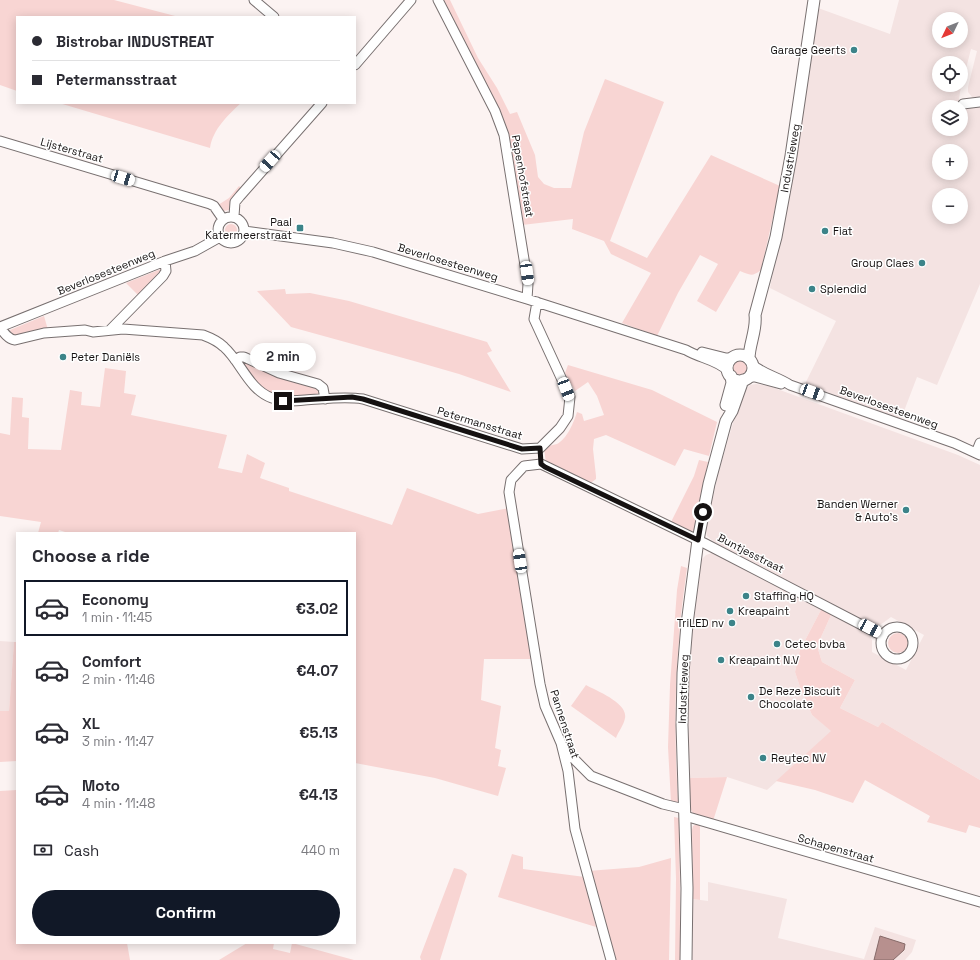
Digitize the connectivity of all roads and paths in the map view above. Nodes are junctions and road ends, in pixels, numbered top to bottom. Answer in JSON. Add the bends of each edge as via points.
{"nodes":[{"id":1,"x":254,"y":0,"type":"edge"},
{"id":2,"x":411,"y":0,"type":"edge"},
{"id":3,"x":438,"y":0,"type":"edge"},
{"id":4,"x":814,"y":0,"type":"edge"},
{"id":5,"x":273,"y":16,"type":"edge"},
{"id":6,"x":356,"y":64,"type":"edge"},
{"id":7,"x":980,"y":102,"type":"edge"},
{"id":8,"x":968,"y":103,"type":"edge"},
{"id":9,"x":321,"y":104,"type":"edge"},
{"id":10,"x":0,"y":141,"type":"edge"},
{"id":11,"x":234,"y":216,"type":"junction"},
{"id":12,"x":223,"y":219,"type":"junction"},
{"id":13,"x":244,"y":231,"type":"junction"},
{"id":14,"x":220,"y":236,"type":"junction"},
{"id":15,"x":165,"y":261,"type":"junction"},
{"id":16,"x":527,"y":299,"type":"junction"},
{"id":17,"x":537,"y":302,"type":"junction"},
{"id":18,"x":755,"y":315,"type":"junction"},
{"id":19,"x":0,"y":327,"type":"edge"},
{"id":20,"x":110,"y":330,"type":"junction"},
{"id":21,"x":686,"y":350,"type":"junction"},
{"id":22,"x":735,"y":357,"type":"junction"},
{"id":23,"x":235,"y":360,"type":"junction"},
{"id":24,"x":751,"y":362,"type":"junction"},
{"id":25,"x":729,"y":373,"type":"junction"},
{"id":26,"x":746,"y":378,"type":"junction"},
{"id":27,"x":790,"y":384,"type":"junction"},
{"id":28,"x":325,"y":399,"type":"junction"},
{"id":29,"x":726,"y":421,"type":"junction"},
{"id":30,"x":980,"y":443,"type":"edge"},
{"id":31,"x":540,"y":448,"type":"junction"},
{"id":32,"x":522,"y":449,"type":"junction"},
{"id":33,"x":978,"y":454,"type":"edge"},
{"id":34,"x":541,"y":464,"type":"junction"},
{"id":35,"x":524,"y":466,"type":"junction"},
{"id":36,"x":698,"y":540,"type":"junction"},
{"id":37,"x":884,"y":636,"type":"dead end"},
{"id":38,"x":561,"y":743,"type":"junction"},
{"id":39,"x":685,"y":812,"type":"junction"},
{"id":40,"x":980,"y":902,"type":"edge"},
{"id":41,"x":611,"y":960,"type":"edge"},
{"id":42,"x":686,"y":960,"type":"edge"}],
"edges":[{"from":1,"to":5,"type":"street"},
{"from":2,"to":6,"type":"street"},
{"from":3,"to":16,"type":"street","name":"Papenhofstraat","via":[[492,104],[504,135],[528,284]]},
{"from":4,"to":18,"type":"main road","name":"Industrieweg","via":[[776,237]]},
{"from":7,"to":8,"type":"street"},
{"from":9,"to":11,"type":"street","via":[[235,202]]},
{"from":10,"to":12,"type":"street","name":"Lijsterstraat","via":[[210,204]]},
{"from":11,"to":12,"type":"street"},
{"from":11,"to":13,"type":"street","via":[[243,223]]},
{"from":12,"to":14,"type":"street","via":[[218,230]]},
{"from":13,"to":14,"type":"street","via":[[239,240],[232,243],[226,242]]},
{"from":13,"to":16,"type":"street","name":"Beverlosesteenweg","via":[[360,248]]},
{"from":14,"to":15,"type":"street","name":"Beverlosesteenweg","via":[[195,251]]},
{"from":15,"to":19,"type":"street","name":"Beverlosesteenweg"},
{"from":15,"to":20,"type":"street","via":[[166,271],[163,276]]},
{"from":16,"to":17,"type":"street","name":"Beverlosesteenweg"},
{"from":17,"to":21,"type":"street","name":"Beverlosesteenweg"},
{"from":17,"to":31,"type":"street","via":[[534,319],[570,397],[565,422]]},
{"from":18,"to":22,"type":"main road","name":"Industrieweg","via":[[750,322],[741,350]]},
{"from":18,"to":24,"type":"main road","name":"Industrieweg"},
{"from":19,"to":20,"type":"street","name":"Petermansstraat","via":[[8,337],[15,340],[44,333]]},
{"from":20,"to":23,"type":"street","name":"Petermansstraat","via":[[203,335],[222,345]]},
{"from":21,"to":22,"type":"street","name":"Beverlosesteenweg"},
{"from":21,"to":25,"type":"street","name":"Beverlosesteenweg","via":[[723,366]]},
{"from":22,"to":24,"type":"main road","via":[[742,355]]},
{"from":22,"to":25,"type":"main road","name":"Industrieweg","via":[[728,364]]},
{"from":23,"to":28,"type":"street","via":[[244,357],[279,372],[318,384],[323,388]]},
{"from":23,"to":28,"type":"street","name":"Petermansstraat","via":[[257,388],[272,399]]},
{"from":24,"to":26,"type":"main road","name":"Industrieweg","via":[[752,371]]},
{"from":24,"to":27,"type":"street","name":"Beverlosesteenweg","via":[[758,369]]},
{"from":25,"to":26,"type":"main road","via":[[736,380]]},
{"from":25,"to":29,"type":"main road","name":"Industrieweg","via":[[732,383],[725,408]]},
{"from":26,"to":27,"type":"street","name":"Beverlosesteenweg","via":[[755,377],[778,384]]},
{"from":26,"to":29,"type":"main road","name":"Industrieweg"},
{"from":27,"to":33,"type":"street","name":"Beverlosesteenweg"},
{"from":28,"to":32,"type":"street","name":"Petermansstraat","via":[[363,399]]},
{"from":29,"to":36,"type":"main road","name":"Industrieweg","via":[[709,484]]},
{"from":30,"to":33,"type":"street"},
{"from":31,"to":32,"type":"street","name":"Petermansstraat"},
{"from":31,"to":34,"type":"street"},
{"from":32,"to":35,"type":"street"},
{"from":34,"to":35,"type":"street"},
{"from":34,"to":36,"type":"street","name":"Buntjesstraat"},
{"from":35,"to":38,"type":"street","name":"Pannenstraat","via":[[511,480],[510,492],[543,698]]},
{"from":36,"to":37,"type":"street","name":"Buntjesstraat"},
{"from":36,"to":39,"type":"main road","name":"Industrieweg","via":[[683,673]]},
{"from":38,"to":39,"type":"street","name":"Schapenstraat","via":[[591,776]]},
{"from":38,"to":41,"type":"street","name":"Pannenstraat","via":[[568,771],[575,829]]},
{"from":39,"to":40,"type":"street","name":"Schapenstraat"},
{"from":39,"to":42,"type":"main road","name":"Industrieweg"}]}
